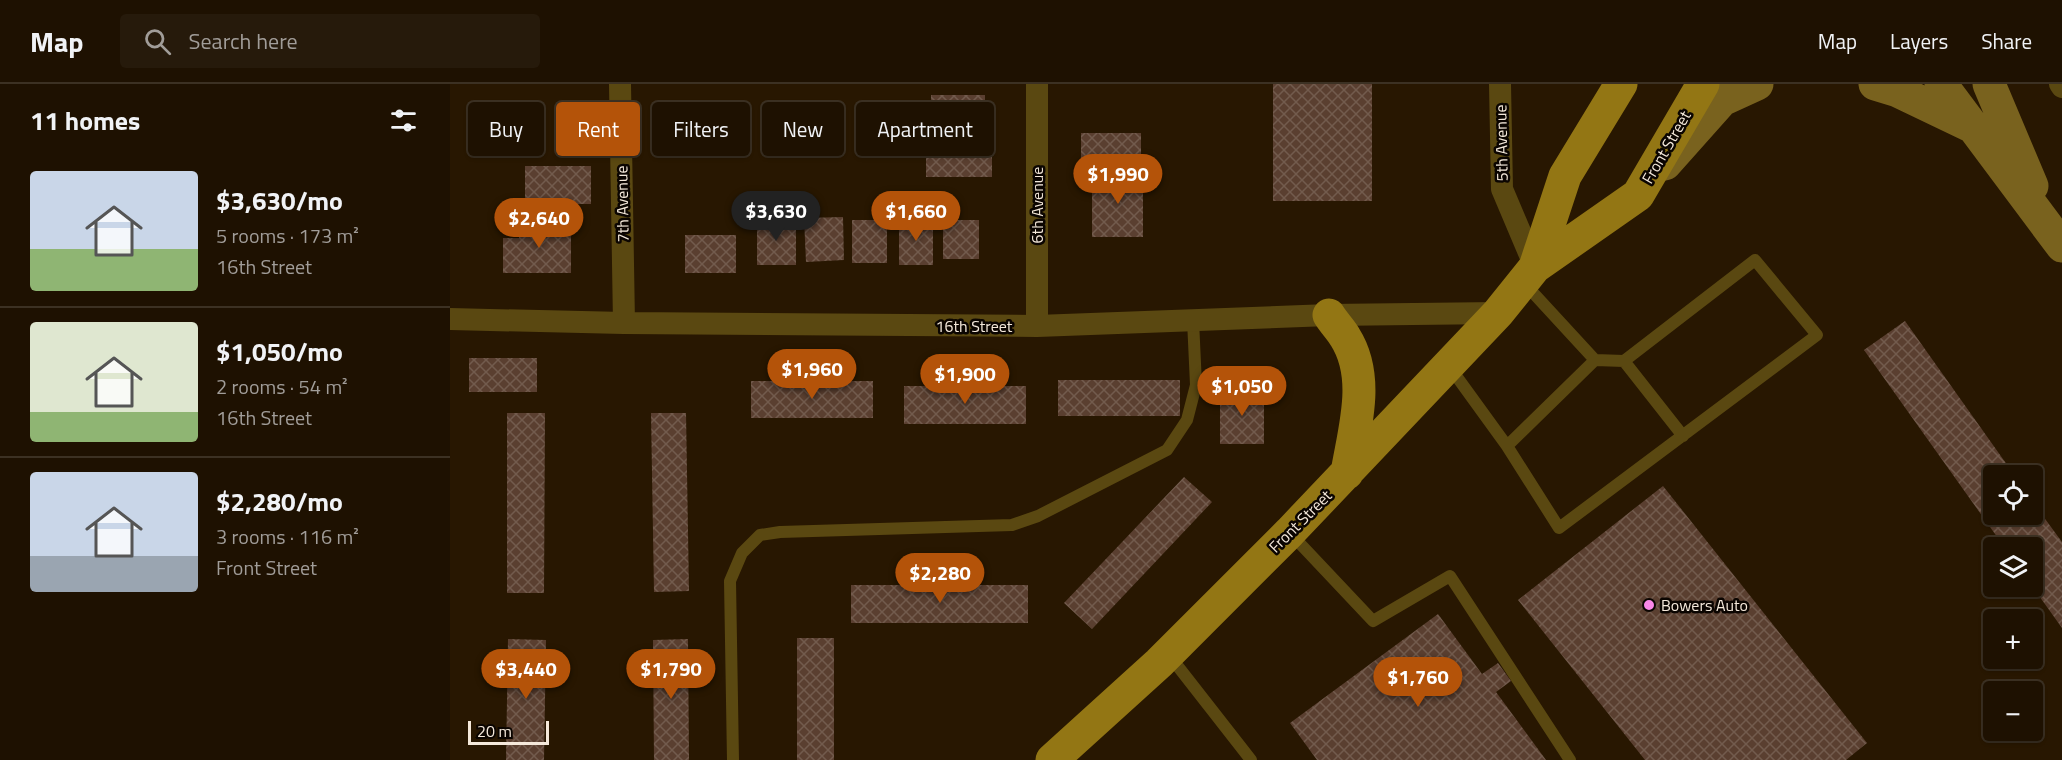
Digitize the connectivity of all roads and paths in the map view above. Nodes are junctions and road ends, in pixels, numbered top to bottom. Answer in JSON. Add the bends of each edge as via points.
{"nodes":[{"id":1,"x":620,"y":84,"type":"edge"},
{"id":2,"x":1037,"y":84,"type":"edge"},
{"id":3,"x":1500,"y":84,"type":"edge"},
{"id":4,"x":1621,"y":84,"type":"edge"},
{"id":5,"x":1703,"y":84,"type":"edge"},
{"id":6,"x":1757,"y":84,"type":"edge"},
{"id":7,"x":1875,"y":84,"type":"edge"},
{"id":8,"x":1941,"y":84,"type":"edge"},
{"id":9,"x":1989,"y":84,"type":"edge"},
{"id":10,"x":1971,"y":126,"type":"junction"},
{"id":11,"x":1638,"y":195,"type":"junction"},
{"id":12,"x":2057,"y":239,"type":"edge"},
{"id":13,"x":1529,"y":275,"type":"junction"},
{"id":14,"x":1498,"y":313,"type":"junction"},
{"id":15,"x":1329,"y":315,"type":"junction"},
{"id":16,"x":450,"y":319,"type":"edge"},
{"id":17,"x":1193,"y":320,"type":"junction"},
{"id":18,"x":624,"y":323,"type":"junction"},
{"id":19,"x":1037,"y":326,"type":"junction"},
{"id":20,"x":1595,"y":360,"type":"junction"},
{"id":21,"x":1624,"y":361,"type":"junction"},
{"id":22,"x":1448,"y":365,"type":"junction"},
{"id":23,"x":1683,"y":436,"type":"junction"},
{"id":24,"x":1507,"y":446,"type":"junction"},
{"id":25,"x":1347,"y":473,"type":"junction"},
{"id":26,"x":1290,"y":532,"type":"junction"},
{"id":27,"x":1168,"y":654,"type":"junction"},
{"id":28,"x":733,"y":760,"type":"edge"},
{"id":29,"x":1052,"y":760,"type":"edge"},
{"id":30,"x":1251,"y":760,"type":"edge"},
{"id":31,"x":1570,"y":760,"type":"edge"}],
"edges":[{"from":1,"to":18,"type":"street","name":"7th Avenue"},
{"from":2,"to":19,"type":"street","name":"6th Avenue"},
{"from":3,"to":13,"type":"street","name":"5th Avenue","via":[[1502,189]]},
{"from":4,"to":13,"type":"main road","name":"Front Street","via":[[1565,176]]},
{"from":5,"to":11,"type":"main road","name":"Front Street"},
{"from":6,"to":11,"type":"main road","via":[[1722,100]]},
{"from":7,"to":10,"type":"main road"},
{"from":8,"to":10,"type":"main road"},
{"from":9,"to":12,"type":"main road"},
{"from":10,"to":12,"type":"main road"},
{"from":11,"to":13,"type":"main road","name":"Front Street"},
{"from":13,"to":14,"type":"main road","name":"Front Street"},
{"from":13,"to":20,"type":"lane"},
{"from":14,"to":15,"type":"street","name":"16th Street"},
{"from":14,"to":22,"type":"main road","name":"Front Street"},
{"from":15,"to":17,"type":"street","name":"16th Street"},
{"from":15,"to":25,"type":"main road","via":[[1346,338],[1360,382]]},
{"from":16,"to":18,"type":"street","name":"16th Street"},
{"from":17,"to":19,"type":"street","name":"16th Street"},
{"from":17,"to":28,"type":"lane","via":[[1196,385],[1187,420],[1167,450],[1038,516],[1012,525],[760,535],[742,553],[730,581]]},
{"from":18,"to":19,"type":"street","name":"16th Street"},
{"from":20,"to":21,"type":"lane"},
{"from":20,"to":24,"type":"lane"},
{"from":21,"to":23,"type":"lane"},
{"from":21,"to":23,"type":"lane","via":[[1755,260],[1817,335]]},
{"from":22,"to":24,"type":"lane"},
{"from":22,"to":25,"type":"main road","name":"Front Street"},
{"from":23,"to":24,"type":"lane","via":[[1559,528]]},
{"from":25,"to":26,"type":"main road","name":"Front Street"},
{"from":26,"to":27,"type":"main road","name":"Front Street"},
{"from":26,"to":31,"type":"lane","via":[[1373,621],[1450,576]]},
{"from":27,"to":29,"type":"main road","name":"Front Street"},
{"from":27,"to":30,"type":"lane"}]}
